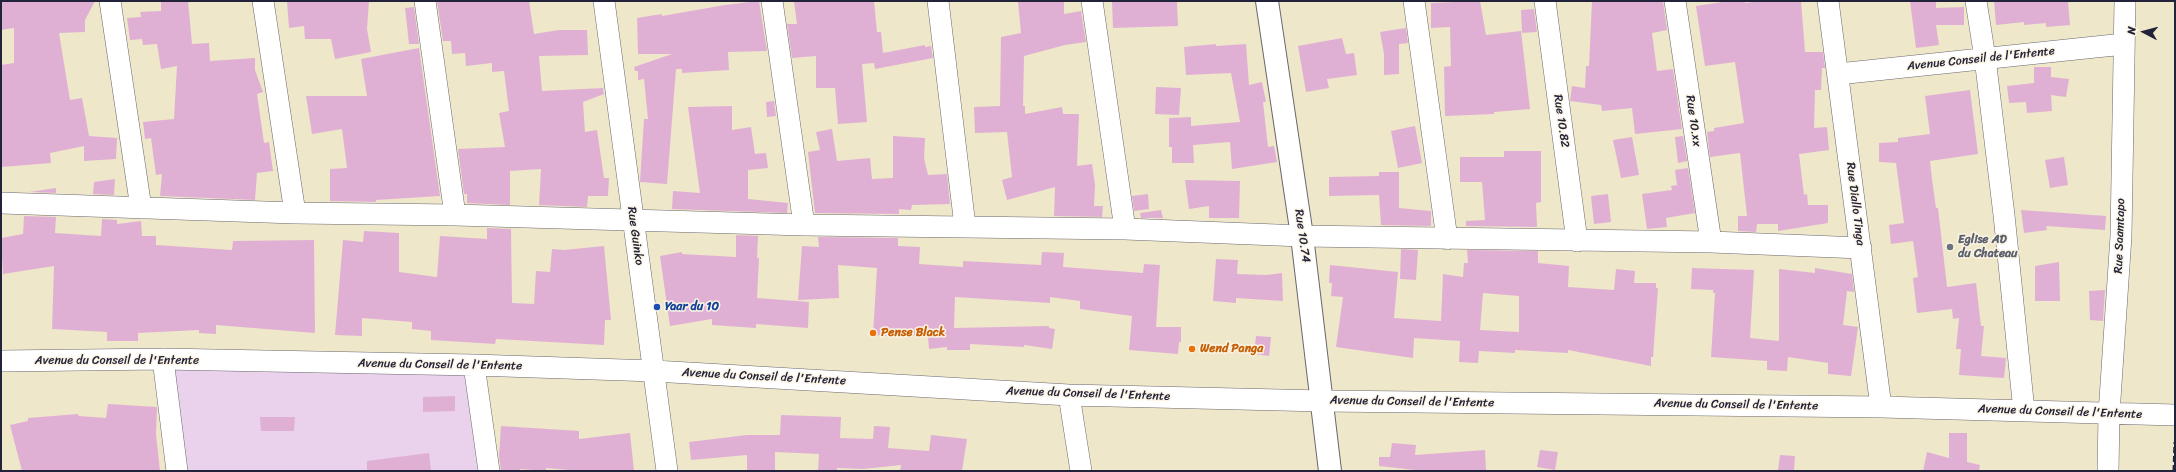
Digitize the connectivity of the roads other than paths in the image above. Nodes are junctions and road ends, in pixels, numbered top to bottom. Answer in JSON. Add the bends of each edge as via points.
{"nodes":[{"id":1,"x":110,"y":1,"type":"edge"},
{"id":2,"x":263,"y":1,"type":"edge"},
{"id":3,"x":425,"y":1,"type":"edge"},
{"id":4,"x":604,"y":1,"type":"edge"},
{"id":5,"x":772,"y":1,"type":"edge"},
{"id":6,"x":938,"y":1,"type":"edge"},
{"id":7,"x":1092,"y":1,"type":"edge"},
{"id":8,"x":1267,"y":1,"type":"edge"},
{"id":9,"x":1414,"y":1,"type":"edge"},
{"id":10,"x":1545,"y":1,"type":"edge"},
{"id":11,"x":1676,"y":1,"type":"edge"},
{"id":12,"x":1828,"y":1,"type":"edge"},
{"id":13,"x":1976,"y":1,"type":"edge"},
{"id":14,"x":2125,"y":1,"type":"edge"},
{"id":15,"x":2124,"y":44,"type":"junction"},
{"id":16,"x":1985,"y":58,"type":"junction"},
{"id":17,"x":1838,"y":74,"type":"junction"},
{"id":18,"x":1,"y":203,"type":"edge"},
{"id":19,"x":141,"y":208,"type":"junction"},
{"id":20,"x":295,"y":213,"type":"junction"},
{"id":21,"x":455,"y":215,"type":"junction"},
{"id":22,"x":633,"y":221,"type":"junction"},
{"id":23,"x":804,"y":225,"type":"junction"},
{"id":24,"x":965,"y":226,"type":"junction"},
{"id":25,"x":1125,"y":229,"type":"junction"},
{"id":26,"x":1302,"y":236,"type":"junction"},
{"id":27,"x":1447,"y":239,"type":"junction"},
{"id":28,"x":1577,"y":241,"type":"junction"},
{"id":29,"x":1711,"y":242,"type":"junction"},
{"id":30,"x":1861,"y":248,"type":"junction"},
{"id":31,"x":163,"y":359,"type":"junction"},
{"id":32,"x":1,"y":361,"type":"edge"},
{"id":33,"x":474,"y":365,"type":"junction"},
{"id":34,"x":654,"y":371,"type":"junction"},
{"id":35,"x":1069,"y":395,"type":"junction"},
{"id":36,"x":1323,"y":401,"type":"junction"},
{"id":37,"x":1881,"y":407,"type":"junction"},
{"id":38,"x":2024,"y":411,"type":"junction"},
{"id":39,"x":2109,"y":414,"type":"junction"},
{"id":40,"x":2175,"y":415,"type":"edge"},
{"id":41,"x":177,"y":471,"type":"edge"},
{"id":42,"x":489,"y":471,"type":"edge"},
{"id":43,"x":667,"y":471,"type":"edge"},
{"id":44,"x":1080,"y":471,"type":"edge"},
{"id":45,"x":1330,"y":471,"type":"edge"},
{"id":46,"x":2108,"y":471,"type":"edge"}],
"edges":[{"from":1,"to":19,"type":"street"},
{"from":2,"to":20,"type":"street"},
{"from":3,"to":21,"type":"street"},
{"from":4,"to":22,"type":"street","name":"Rue Guinko"},
{"from":5,"to":23,"type":"street"},
{"from":6,"to":24,"type":"street"},
{"from":7,"to":25,"type":"street"},
{"from":8,"to":26,"type":"main road","name":"Rue 10.74"},
{"from":9,"to":27,"type":"street"},
{"from":10,"to":28,"type":"street","name":"Rue 10.82"},
{"from":11,"to":29,"type":"street","name":"Rue 10.xx"},
{"from":12,"to":17,"type":"street","name":"Rue Diallo Tinga"},
{"from":13,"to":16,"type":"street"},
{"from":14,"to":15,"type":"street","name":"Rue Saamtapo"},
{"from":15,"to":16,"type":"street","name":"Avenue Conseil de l'Entente"},
{"from":15,"to":39,"type":"street","name":"Rue Saamtapo","via":[[2121,236]]},
{"from":16,"to":17,"type":"street","name":"Avenue Conseil de l'Entente"},
{"from":16,"to":38,"type":"street"},
{"from":17,"to":30,"type":"street","name":"Rue Diallo Tinga"},
{"from":18,"to":19,"type":"street"},
{"from":19,"to":20,"type":"street"},
{"from":20,"to":21,"type":"street"},
{"from":21,"to":22,"type":"street"},
{"from":22,"to":23,"type":"street"},
{"from":22,"to":34,"type":"street","name":"Rue Guinko"},
{"from":23,"to":24,"type":"street"},
{"from":24,"to":25,"type":"street"},
{"from":25,"to":26,"type":"street"},
{"from":26,"to":27,"type":"street"},
{"from":26,"to":36,"type":"main road","name":"Rue 10.74"},
{"from":27,"to":28,"type":"street"},
{"from":28,"to":29,"type":"street"},
{"from":29,"to":30,"type":"street"},
{"from":30,"to":37,"type":"street","name":"Rue Diallo Tinga"},
{"from":31,"to":32,"type":"street","name":"Avenue du Conseil de l'Entente"},
{"from":31,"to":33,"type":"street","name":"Avenue du Conseil de l'Entente"},
{"from":31,"to":41,"type":"street"},
{"from":33,"to":34,"type":"street","name":"Avenue du Conseil de l'Entente"},
{"from":33,"to":42,"type":"street"},
{"from":34,"to":35,"type":"street","name":"Avenue du Conseil de l'Entente"},
{"from":34,"to":43,"type":"street","name":"Rue Guinko"},
{"from":35,"to":36,"type":"street","name":"Avenue du Conseil de l'Entente"},
{"from":35,"to":44,"type":"street"},
{"from":36,"to":37,"type":"street","name":"Avenue du Conseil de l'Entente"},
{"from":36,"to":45,"type":"main road","name":"Rue 10.74"},
{"from":37,"to":38,"type":"street","name":"Avenue du Conseil de l'Entente"},
{"from":38,"to":39,"type":"street","name":"Avenue du Conseil de l'Entente"},
{"from":39,"to":40,"type":"street","name":"Avenue du Conseil de l'Entente"},
{"from":39,"to":46,"type":"street","name":"Rue Saamtapo"}]}
